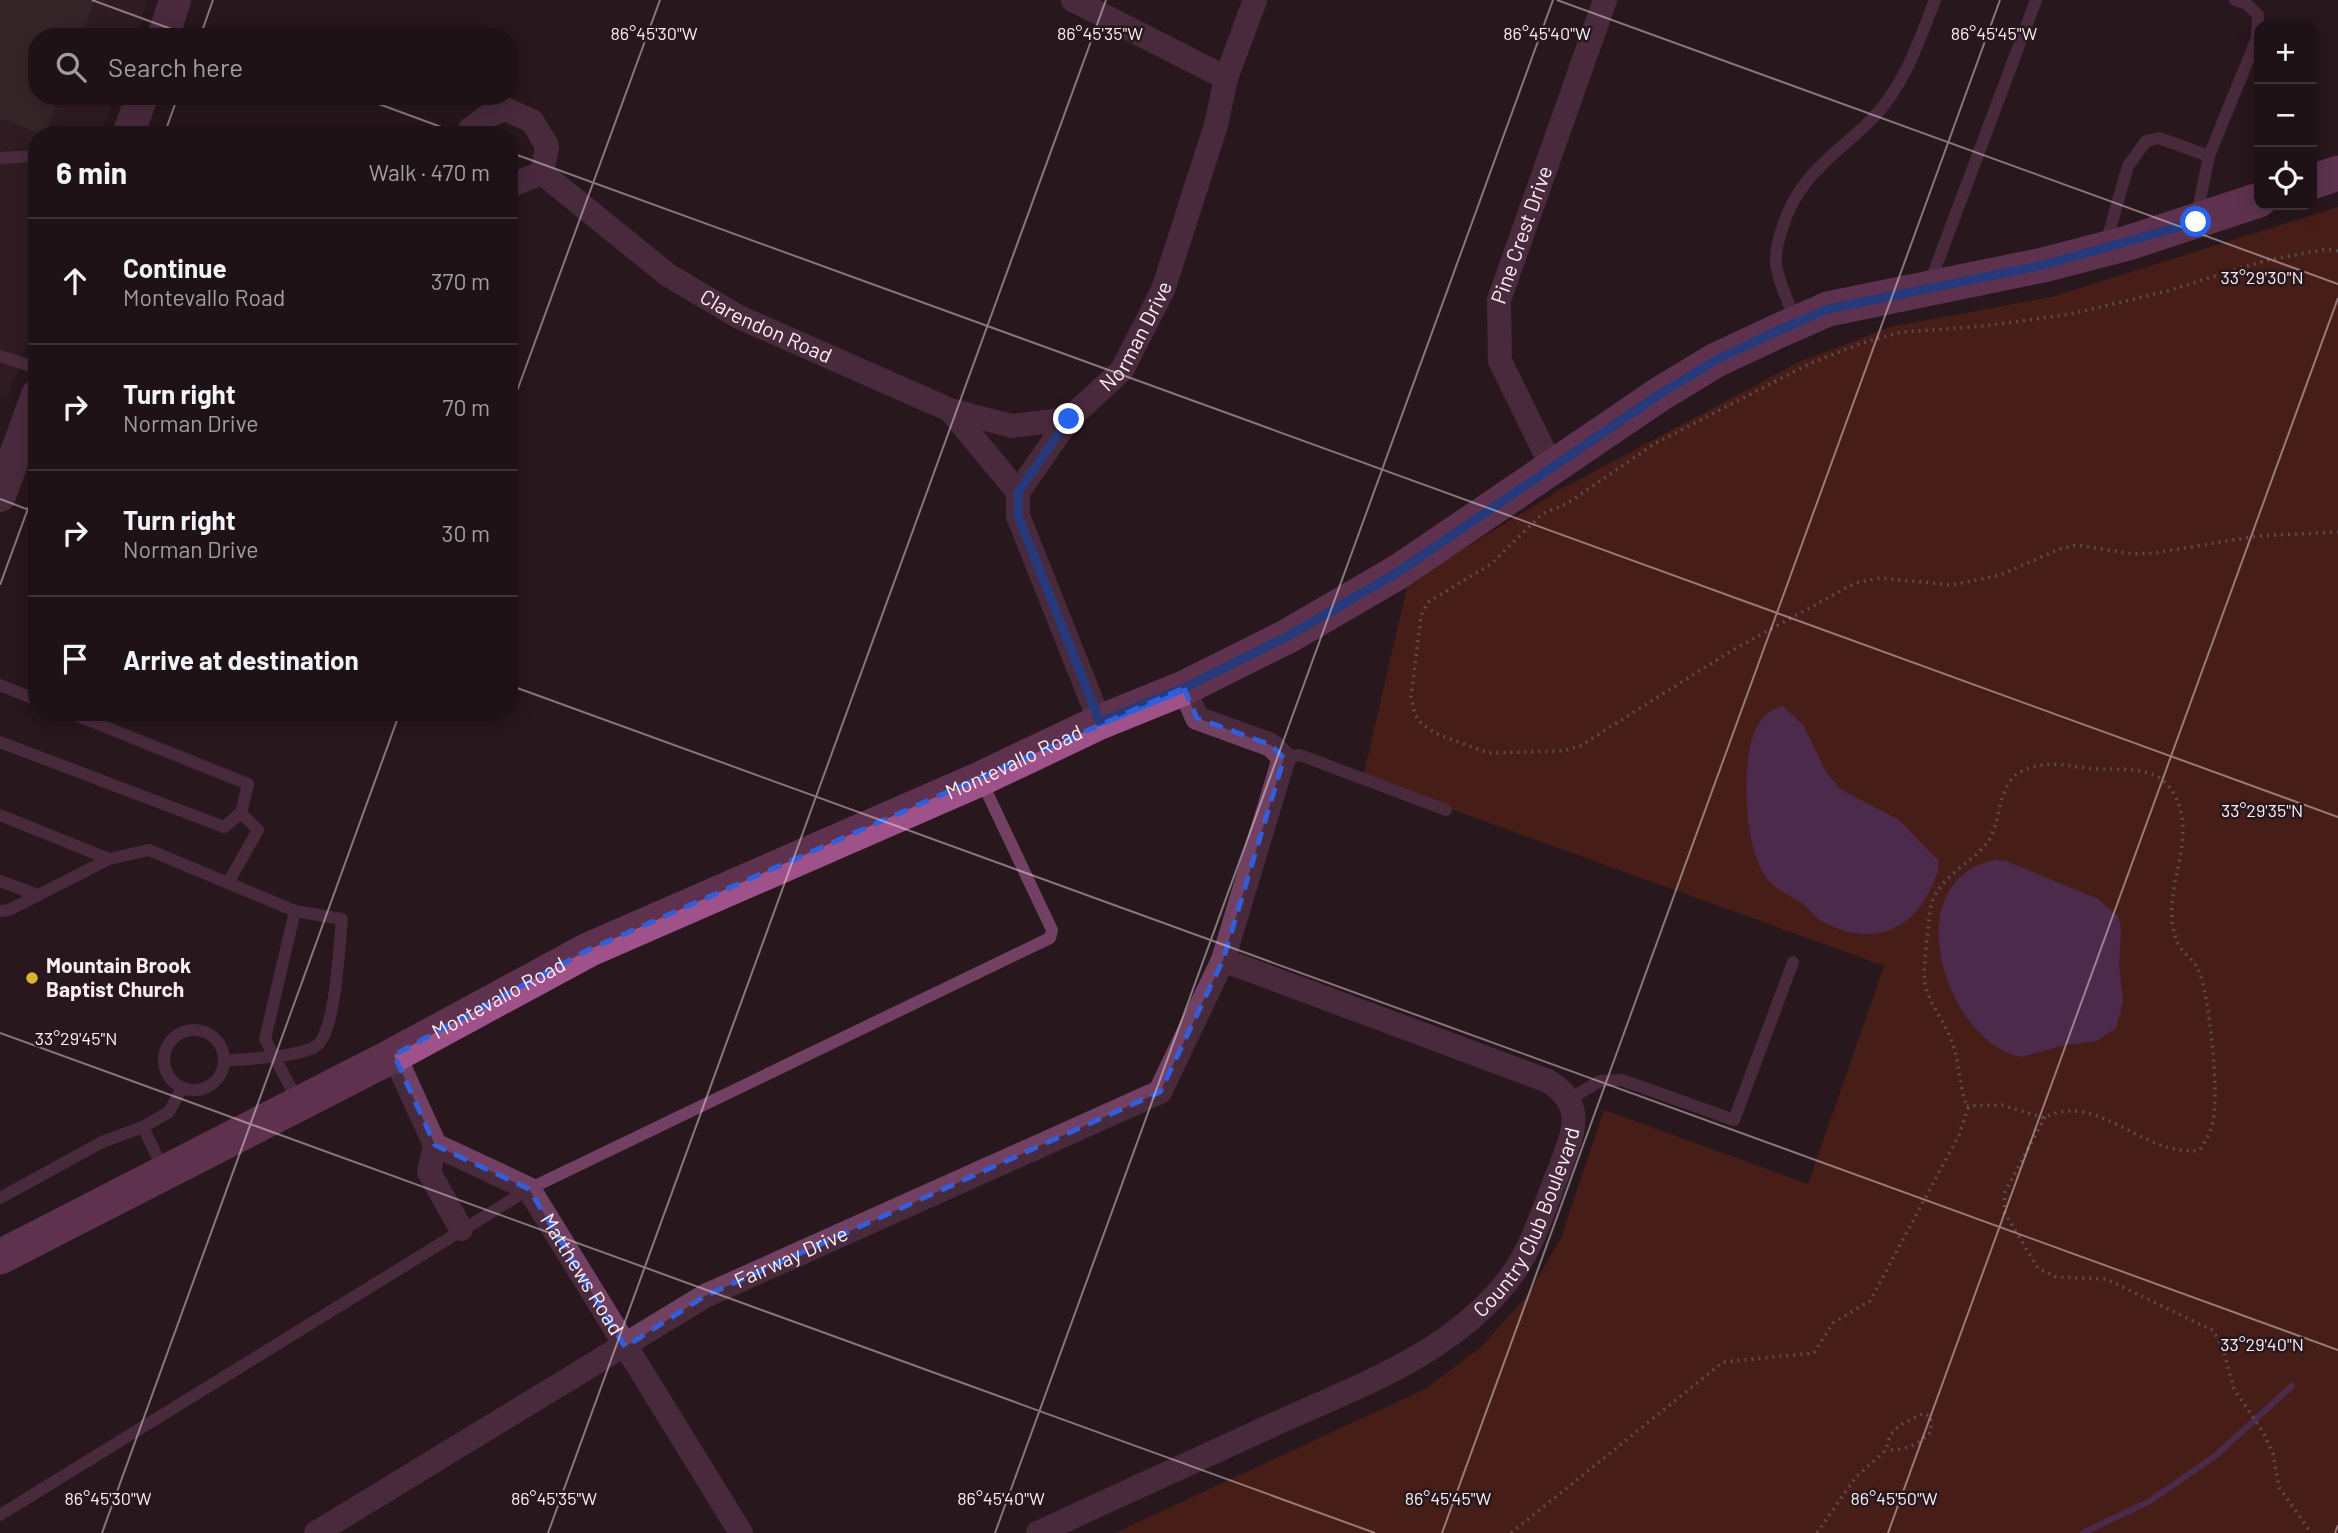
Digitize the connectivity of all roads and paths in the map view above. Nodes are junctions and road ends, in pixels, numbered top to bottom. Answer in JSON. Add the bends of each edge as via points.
{"nodes":[{"id":1,"x":176,"y":0,"type":"edge"},
{"id":2,"x":1073,"y":0,"type":"edge"},
{"id":3,"x":1255,"y":0,"type":"edge"},
{"id":4,"x":1605,"y":0,"type":"edge"},
{"id":5,"x":1935,"y":0,"type":"edge"},
{"id":6,"x":2036,"y":0,"type":"edge"},
{"id":7,"x":2235,"y":0,"type":"edge"},
{"id":8,"x":166,"y":28,"type":"edge"},
{"id":9,"x":1226,"y":78,"type":"junction"},
{"id":10,"x":139,"y":105,"type":"edge"},
{"id":11,"x":131,"y":126,"type":"edge"},
{"id":12,"x":474,"y":126,"type":"edge"},
{"id":13,"x":28,"y":156,"type":"edge"},
{"id":14,"x":2209,"y":156,"type":"junction"},
{"id":15,"x":0,"y":158,"type":"edge"},
{"id":16,"x":542,"y":173,"type":"junction"},
{"id":17,"x":2338,"y":173,"type":"edge"},
{"id":18,"x":2317,"y":180,"type":"edge"},
{"id":19,"x":518,"y":182,"type":"edge"},
{"id":20,"x":2254,"y":202,"type":"edge"},
{"id":21,"x":2196,"y":222,"type":"junction"},
{"id":22,"x":2104,"y":250,"type":"junction"},
{"id":23,"x":2338,"y":251,"type":"edge"},
{"id":24,"x":1928,"y":287,"type":"junction"},
{"id":25,"x":1796,"y":323,"type":"junction"},
{"id":26,"x":0,"y":356,"type":"edge"},
{"id":27,"x":28,"y":365,"type":"edge"},
{"id":28,"x":950,"y":411,"type":"junction"},
{"id":29,"x":1069,"y":419,"type":"junction"},
{"id":30,"x":28,"y":435,"type":"edge"},
{"id":31,"x":1552,"y":467,"type":"junction"},
{"id":32,"x":1018,"y":492,"type":"junction"},
{"id":33,"x":0,"y":496,"type":"edge"},
{"id":34,"x":2338,"y":532,"type":"edge"},
{"id":35,"x":0,"y":685,"type":"edge"},
{"id":36,"x":1184,"y":688,"type":"junction"},
{"id":37,"x":28,"y":696,"type":"edge"},
{"id":38,"x":90,"y":721,"type":"edge"},
{"id":39,"x":1100,"y":722,"type":"junction"},
{"id":40,"x":0,"y":742,"type":"edge"},
{"id":41,"x":1284,"y":758,"type":"junction"},
{"id":42,"x":981,"y":779,"type":"junction"},
{"id":43,"x":1446,"y":810,"type":"dead end"},
{"id":44,"x":241,"y":813,"type":"junction"},
{"id":45,"x":0,"y":815,"type":"edge"},
{"id":46,"x":109,"y":859,"type":"junction"},
{"id":47,"x":0,"y":881,"type":"edge"},
{"id":48,"x":228,"y":883,"type":"junction"},
{"id":49,"x":37,"y":895,"type":"junction"},
{"id":50,"x":5,"y":910,"type":"edge"},
{"id":51,"x":295,"y":911,"type":"junction"},
{"id":52,"x":1223,"y":960,"type":"junction"},
{"id":53,"x":1793,"y":962,"type":"dead end"},
{"id":54,"x":394,"y":1055,"type":"junction"},
{"id":55,"x":274,"y":1056,"type":"junction"},
{"id":56,"x":224,"y":1061,"type":"junction"},
{"id":57,"x":182,"y":1088,"type":"junction"},
{"id":58,"x":1568,"y":1100,"type":"junction"},
{"id":59,"x":299,"y":1103,"type":"junction"},
{"id":60,"x":1967,"y":1106,"type":"junction"},
{"id":61,"x":2045,"y":1117,"type":"junction"},
{"id":62,"x":143,"y":1127,"type":"junction"},
{"id":63,"x":435,"y":1145,"type":"junction"},
{"id":64,"x":164,"y":1173,"type":"junction"},
{"id":65,"x":529,"y":1189,"type":"junction"},
{"id":66,"x":0,"y":1198,"type":"edge"},
{"id":67,"x":461,"y":1229,"type":"junction"},
{"id":68,"x":0,"y":1257,"type":"edge"},
{"id":69,"x":625,"y":1347,"type":"junction"},
{"id":70,"x":1886,"y":1450,"type":"junction"},
{"id":71,"x":0,"y":1515,"type":"edge"},
{"id":72,"x":316,"y":1533,"type":"edge"},
{"id":73,"x":741,"y":1533,"type":"edge"},
{"id":74,"x":1038,"y":1533,"type":"edge"},
{"id":75,"x":1511,"y":1533,"type":"edge"},
{"id":76,"x":1817,"y":1533,"type":"edge"},
{"id":77,"x":2311,"y":1533,"type":"edge"}],
"edges":[{"from":1,"to":8,"type":"street"},
{"from":2,"to":9,"type":"street"},
{"from":3,"to":9,"type":"street","name":"Norman Drive"},
{"from":4,"to":31,"type":"street","name":"Pine Crest Drive","via":[[1499,300],[1500,362]]},
{"from":5,"to":25,"type":"lane","via":[[1893,92],[1873,117],[1819,164],[1786,215],[1776,247],[1776,268]]},
{"from":6,"to":24,"type":"lane"},
{"from":7,"to":14,"type":"lane","via":[[2258,15],[2257,38]]},
{"from":9,"to":29,"type":"street","name":"Norman Drive","via":[[1216,125],[1163,290],[1122,370]]},
{"from":10,"to":11,"type":"street"},
{"from":12,"to":16,"type":"street","via":[[505,109],[532,121],[547,146]]},
{"from":13,"to":15,"type":"lane"},
{"from":14,"to":21,"type":"lane"},
{"from":14,"to":22,"type":"lane","via":[[2159,138],[2146,141],[2128,166]]},
{"from":16,"to":19,"type":"street"},
{"from":16,"to":28,"type":"street","name":"Clarendon Road","via":[[668,275],[739,317]]},
{"from":17,"to":18,"type":"main road"},
{"from":20,"to":21,"type":"main road","name":"Montevallo Road"},
{"from":21,"to":22,"type":"main road","name":"Montevallo Road"},
{"from":22,"to":24,"type":"main road","name":"Montevallo Road"},
{"from":23,"to":34,"type":"path","via":[[2264,261],[2167,291],[2052,318],[1902,332],[1809,364],[1627,460],[1568,503],[1542,514],[1491,564],[1428,601],[1420,616],[1411,697],[1422,724],[1451,740],[1489,753],[1563,751],[1580,747],[1731,651],[1855,583],[1893,578],[1952,585],[2000,575],[2076,545],[2155,553],[2257,536]]},
{"from":24,"to":25,"type":"main road","name":"Montevallo Road","via":[[1828,309]]},
{"from":25,"to":31,"type":"main road","name":"Montevallo Road","via":[[1716,360]]},
{"from":26,"to":27,"type":"lane"},
{"from":28,"to":29,"type":"street","via":[[1012,426]]},
{"from":28,"to":32,"type":"street","name":"Clarendon Road"},
{"from":29,"to":32,"type":"street","name":"Norman Drive"},
{"from":30,"to":33,"type":"street"},
{"from":31,"to":36,"type":"main road","name":"Montevallo Road","via":[[1398,572],[1288,636]]},
{"from":32,"to":39,"type":"street","via":[[1018,516]]},
{"from":35,"to":37,"type":"lane"},
{"from":36,"to":39,"type":"main road","name":"Montevallo Road"},
{"from":36,"to":41,"type":"street","via":[[1197,718],[1271,745]]},
{"from":38,"to":44,"type":"lane","via":[[248,784]]},
{"from":39,"to":42,"type":"main road","name":"Montevallo Road"},
{"from":40,"to":44,"type":"lane","via":[[224,827]]},
{"from":41,"to":43,"type":"lane","via":[[1300,755]]},
{"from":41,"to":52,"type":"street"},
{"from":42,"to":54,"type":"main road","name":"Montevallo Road","via":[[588,950]]},
{"from":42,"to":65,"type":"lane","via":[[1052,930],[1049,938]]},
{"from":44,"to":48,"type":"lane","via":[[258,830]]},
{"from":45,"to":46,"type":"lane"},
{"from":46,"to":48,"type":"lane","via":[[149,850]]},
{"from":46,"to":49,"type":"lane"},
{"from":47,"to":49,"type":"lane"},
{"from":48,"to":51,"type":"lane"},
{"from":49,"to":50,"type":"lane"},
{"from":51,"to":55,"type":"lane","via":[[265,1038]]},
{"from":51,"to":55,"type":"lane","via":[[342,919],[328,1030],[316,1046]]},
{"from":52,"to":58,"type":"street","name":"Country Club Boulevard","via":[[1548,1081]]},
{"from":52,"to":69,"type":"street","name":"Fairway Drive","via":[[1160,1092],[705,1296]]},
{"from":53,"to":58,"type":"lane","via":[[1734,1120],[1622,1080],[1600,1081]]},
{"from":54,"to":59,"type":"main road","name":"Montevallo Road"},
{"from":54,"to":63,"type":"street"},
{"from":55,"to":56,"type":"lane"},
{"from":55,"to":59,"type":"lane"},
{"from":56,"to":57,"type":"lane","via":[[218,1079],[210,1086]]},
{"from":56,"to":57,"type":"lane","via":[[218,1042],[202,1031],[173,1037],[164,1066]]},
{"from":57,"to":62,"type":"lane","via":[[169,1112]]},
{"from":58,"to":74,"type":"street","name":"Country Club Boulevard","via":[[1576,1119],[1536,1229],[1510,1278],[1464,1327],[1396,1368]]},
{"from":59,"to":64,"type":"main road","name":"Montevallo Road"},
{"from":60,"to":61,"type":"path","via":[[2002,1105]]},
{"from":60,"to":61,"type":"path","via":[[1951,1038],[1924,982],[1930,908],[1946,879],[1989,841],[2006,789],[2018,773],[2064,762],[2088,768],[2135,769],[2158,777],[2174,794],[2180,813],[2182,852],[2173,878],[2172,929],[2180,948],[2197,967],[2204,995],[2214,1119],[2200,1150],[2182,1153],[2073,1109]]},
{"from":60,"to":75,"type":"path","via":[[1959,1135],[1870,1301],[1833,1323],[1814,1353],[1723,1362]]},
{"from":61,"to":77,"type":"path","via":[[2005,1192],[2004,1212],[2038,1268],[2056,1277],[2106,1279],[2212,1330],[2222,1345],[2234,1389],[2273,1454],[2279,1486]]},
{"from":62,"to":64,"type":"lane"},
{"from":62,"to":66,"type":"lane","via":[[102,1142]]},
{"from":63,"to":65,"type":"street"},
{"from":63,"to":67,"type":"street","via":[[429,1172]]},
{"from":64,"to":68,"type":"main road","name":"Montevallo Road"},
{"from":65,"to":67,"type":"lane"},
{"from":65,"to":69,"type":"street","name":"Matthews Road"},
{"from":67,"to":71,"type":"lane"},
{"from":69,"to":72,"type":"street","name":"Fairway Drive"},
{"from":69,"to":73,"type":"street","name":"Matthews Road"},
{"from":70,"to":70,"type":"path","via":[[1918,1444],[1930,1432],[1931,1417],[1924,1413],[1900,1425]]},
{"from":70,"to":76,"type":"path","via":[[1855,1478]]}]}
